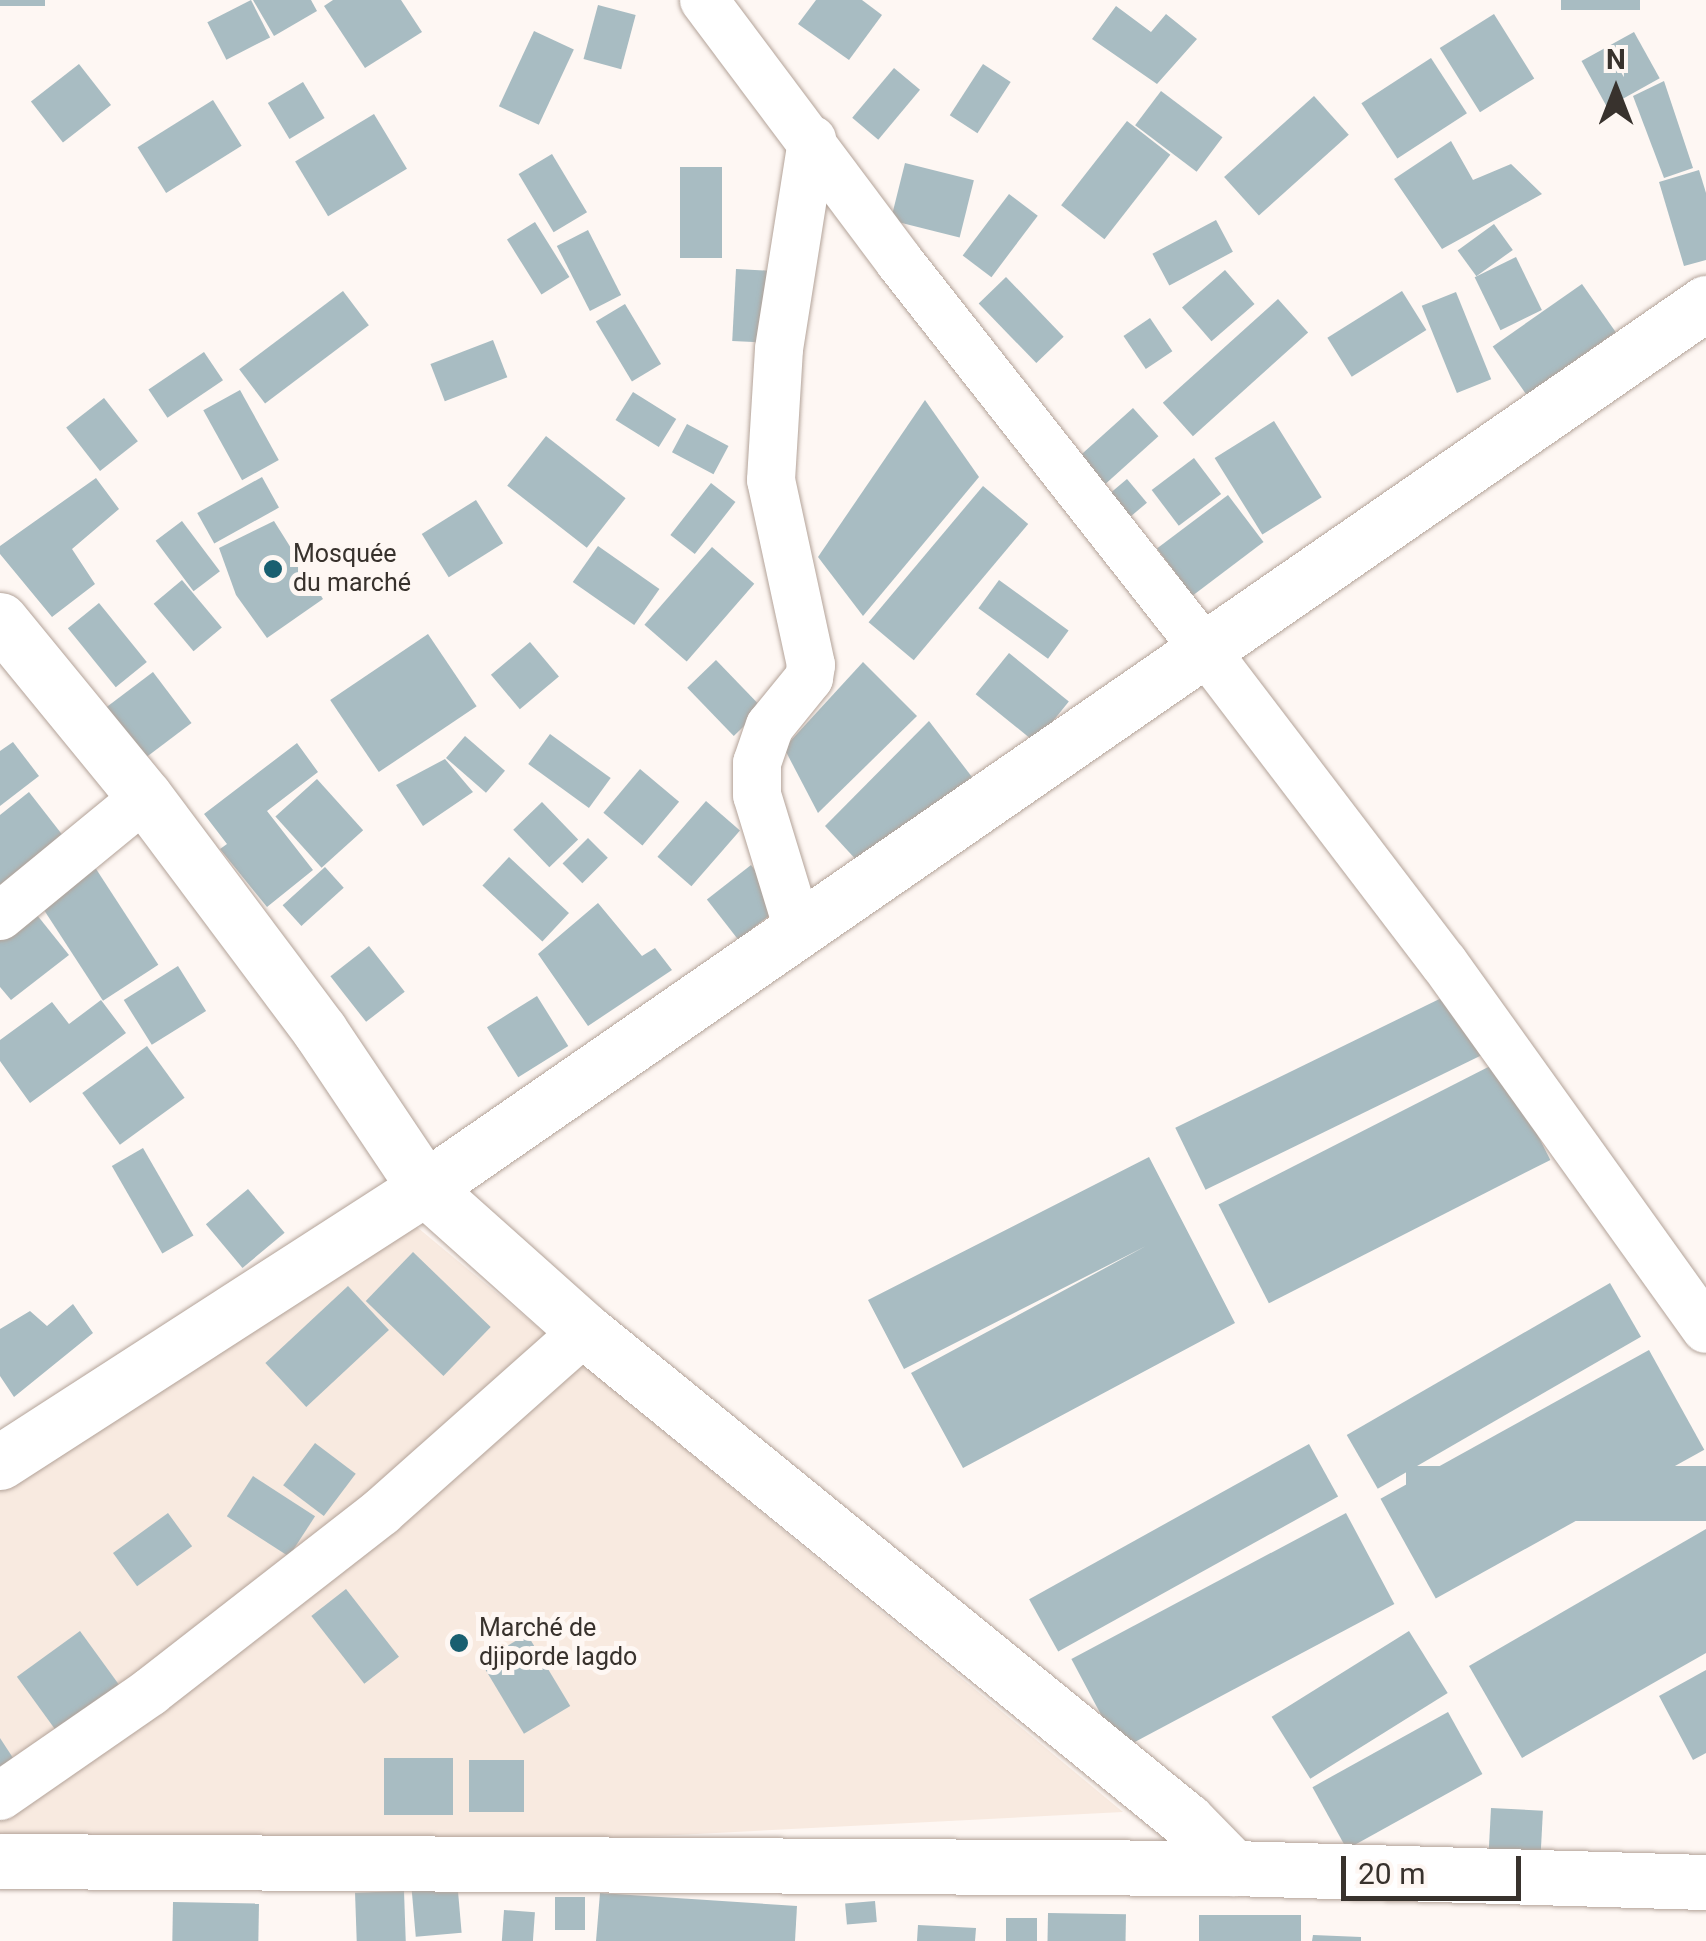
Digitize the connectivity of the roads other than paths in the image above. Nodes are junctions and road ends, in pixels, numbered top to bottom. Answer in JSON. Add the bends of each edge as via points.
{"nodes":[{"id":1,"x":704,"y":0,"type":"edge"},
{"id":2,"x":812,"y":140,"type":"junction"},
{"id":3,"x":1706,"y":303,"type":"edge"},
{"id":4,"x":0,"y":620,"type":"edge"},
{"id":5,"x":1206,"y":651,"type":"junction"},
{"id":6,"x":145,"y":797,"type":"junction"},
{"id":7,"x":0,"y":916,"type":"edge"},
{"id":8,"x":798,"y":929,"type":"junction"},
{"id":9,"x":424,"y":1188,"type":"junction"},
{"id":10,"x":1706,"y":1330,"type":"edge"},
{"id":11,"x":585,"y":1332,"type":"junction"},
{"id":12,"x":0,"y":1462,"type":"edge"},
{"id":13,"x":0,"y":1796,"type":"edge"},
{"id":14,"x":0,"y":1861,"type":"edge"},
{"id":15,"x":1233,"y":1868,"type":"junction"},
{"id":16,"x":1706,"y":1882,"type":"edge"}],
"edges":[{"from":1,"to":2,"type":"street"},
{"from":2,"to":5,"type":"street","via":[[898,261]]},
{"from":2,"to":8,"type":"street","via":[[778,349],[771,480],[811,665],[809,678],[770,726],[757,762],[757,795]]},
{"from":3,"to":5,"type":"street"},
{"from":4,"to":6,"type":"street"},
{"from":5,"to":8,"type":"street"},
{"from":5,"to":10,"type":"street","via":[[1444,964]]},
{"from":6,"to":7,"type":"street"},
{"from":6,"to":9,"type":"street","via":[[320,1031]]},
{"from":8,"to":9,"type":"street"},
{"from":9,"to":11,"type":"street"},
{"from":9,"to":12,"type":"street"},
{"from":11,"to":13,"type":"street","via":[[381,1512],[150,1692]]},
{"from":11,"to":15,"type":"street","via":[[1187,1821]]},
{"from":14,"to":15,"type":"street"},
{"from":15,"to":16,"type":"street"}]}
